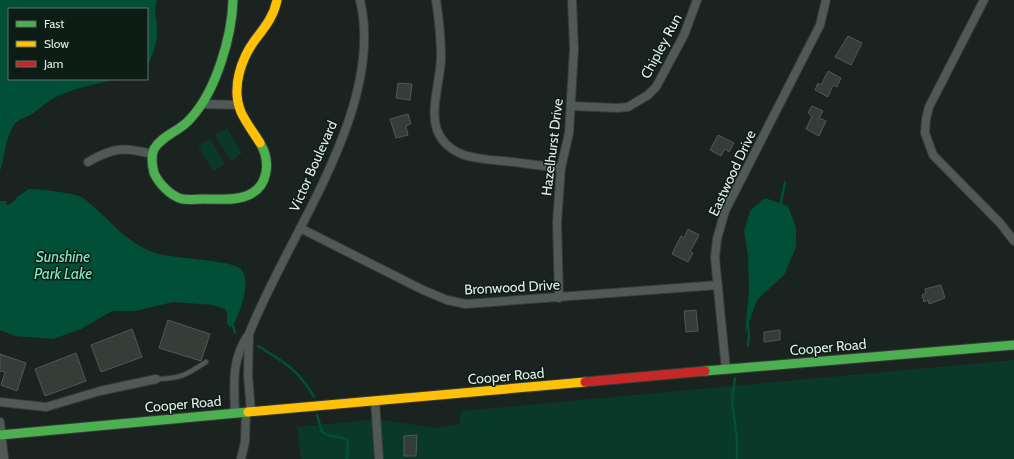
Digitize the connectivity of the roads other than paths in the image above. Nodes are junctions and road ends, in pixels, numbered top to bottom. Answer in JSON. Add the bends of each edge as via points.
{"nodes":[{"id":1,"x":233,"y":0,"type":"edge"},
{"id":2,"x":276,"y":0,"type":"edge"},
{"id":3,"x":360,"y":0,"type":"edge"},
{"id":4,"x":436,"y":0,"type":"edge"},
{"id":5,"x":572,"y":0,"type":"edge"},
{"id":6,"x":697,"y":0,"type":"edge"},
{"id":7,"x":826,"y":0,"type":"edge"},
{"id":8,"x":984,"y":0,"type":"edge"},
{"id":9,"x":202,"y":104,"type":"junction"},
{"id":10,"x":239,"y":105,"type":"junction"},
{"id":11,"x":571,"y":106,"type":"junction"},
{"id":12,"x":152,"y":154,"type":"junction"},
{"id":13,"x":88,"y":162,"type":"dead end"},
{"id":14,"x":561,"y":168,"type":"junction"},
{"id":15,"x":300,"y":228,"type":"junction"},
{"id":16,"x":1014,"y":241,"type":"edge"},
{"id":17,"x":718,"y":285,"type":"junction"},
{"id":18,"x":559,"y":298,"type":"junction"},
{"id":19,"x":249,"y":334,"type":"junction"},
{"id":20,"x":1014,"y":345,"type":"edge"},
{"id":21,"x":206,"y":362,"type":"dead end"},
{"id":22,"x":726,"y":370,"type":"junction"},
{"id":23,"x":156,"y":380,"type":"joint"},
{"id":24,"x":375,"y":401,"type":"junction"},
{"id":25,"x":0,"y":402,"type":"edge"},
{"id":26,"x":248,"y":412,"type":"junction"},
{"id":27,"x":235,"y":414,"type":"junction"},
{"id":28,"x":0,"y":422,"type":"edge"},
{"id":29,"x":1,"y":435,"type":"edge"},
{"id":30,"x":4,"y":459,"type":"edge"},
{"id":31,"x":240,"y":459,"type":"edge"},
{"id":32,"x":379,"y":459,"type":"edge"}],
"edges":[{"from":1,"to":9,"type":"street","via":[[231,25]]},
{"from":2,"to":10,"type":"street","via":[[275,13],[254,41],[244,60],[238,81]]},
{"from":3,"to":15,"type":"street","name":"Victor Boulevard","via":[[364,34],[361,77],[356,98],[338,148]]},
{"from":4,"to":14,"type":"street","via":[[441,58],[434,112],[438,133],[452,149],[464,155]]},
{"from":5,"to":11,"type":"street","name":"Hazelhurst Drive","via":[[574,49]]},
{"from":6,"to":11,"type":"street","name":"Chipley Run","via":[[684,35],[656,86],[648,95],[628,107]]},
{"from":7,"to":17,"type":"street","name":"Eastwood Drive","via":[[820,25],[725,211],[715,258]]},
{"from":8,"to":16,"type":"street","via":[[929,107],[925,133],[933,155],[1000,223]]},
{"from":9,"to":10,"type":"street"},
{"from":9,"to":12,"type":"street","via":[[186,124],[159,143]]},
{"from":10,"to":12,"type":"street","via":[[268,159],[263,181],[257,190],[250,194],[244,197],[183,199],[174,196],[157,178]]},
{"from":11,"to":14,"type":"street","name":"Hazelhurst Drive","via":[[569,133]]},
{"from":12,"to":13,"type":"street","via":[[126,149],[105,152]]},
{"from":14,"to":18,"type":"street","name":"Hazelhurst Drive","via":[[557,222]]},
{"from":15,"to":18,"type":"street","name":"Bronwood Drive","via":[[447,300],[466,304]]},
{"from":15,"to":19,"type":"street","name":"Victor Boulevard"},
{"from":17,"to":18,"type":"street","name":"Bronwood Drive"},
{"from":17,"to":22,"type":"street","name":"Eastwood Drive"},
{"from":19,"to":26,"type":"street","name":"Victor Boulevard"},
{"from":19,"to":27,"type":"street","name":"Victor Boulevard","via":[[240,345],[235,363]]},
{"from":20,"to":22,"type":"street","name":"Cooper Road"},
{"from":21,"to":23,"type":"lane","via":[[175,379]]},
{"from":22,"to":24,"type":"street","name":"Cooper Road"},
{"from":23,"to":25,"type":"street","via":[[100,391],[46,407]]},
{"from":24,"to":26,"type":"street","name":"Cooper Road"},
{"from":24,"to":32,"type":"street"},
{"from":26,"to":27,"type":"street","name":"Cooper Road"},
{"from":26,"to":31,"type":"street","name":"Victor Boulevard","via":[[245,442]]},
{"from":27,"to":29,"type":"street","name":"Cooper Road"},
{"from":28,"to":29,"type":"street"},
{"from":29,"to":30,"type":"street"}]}
